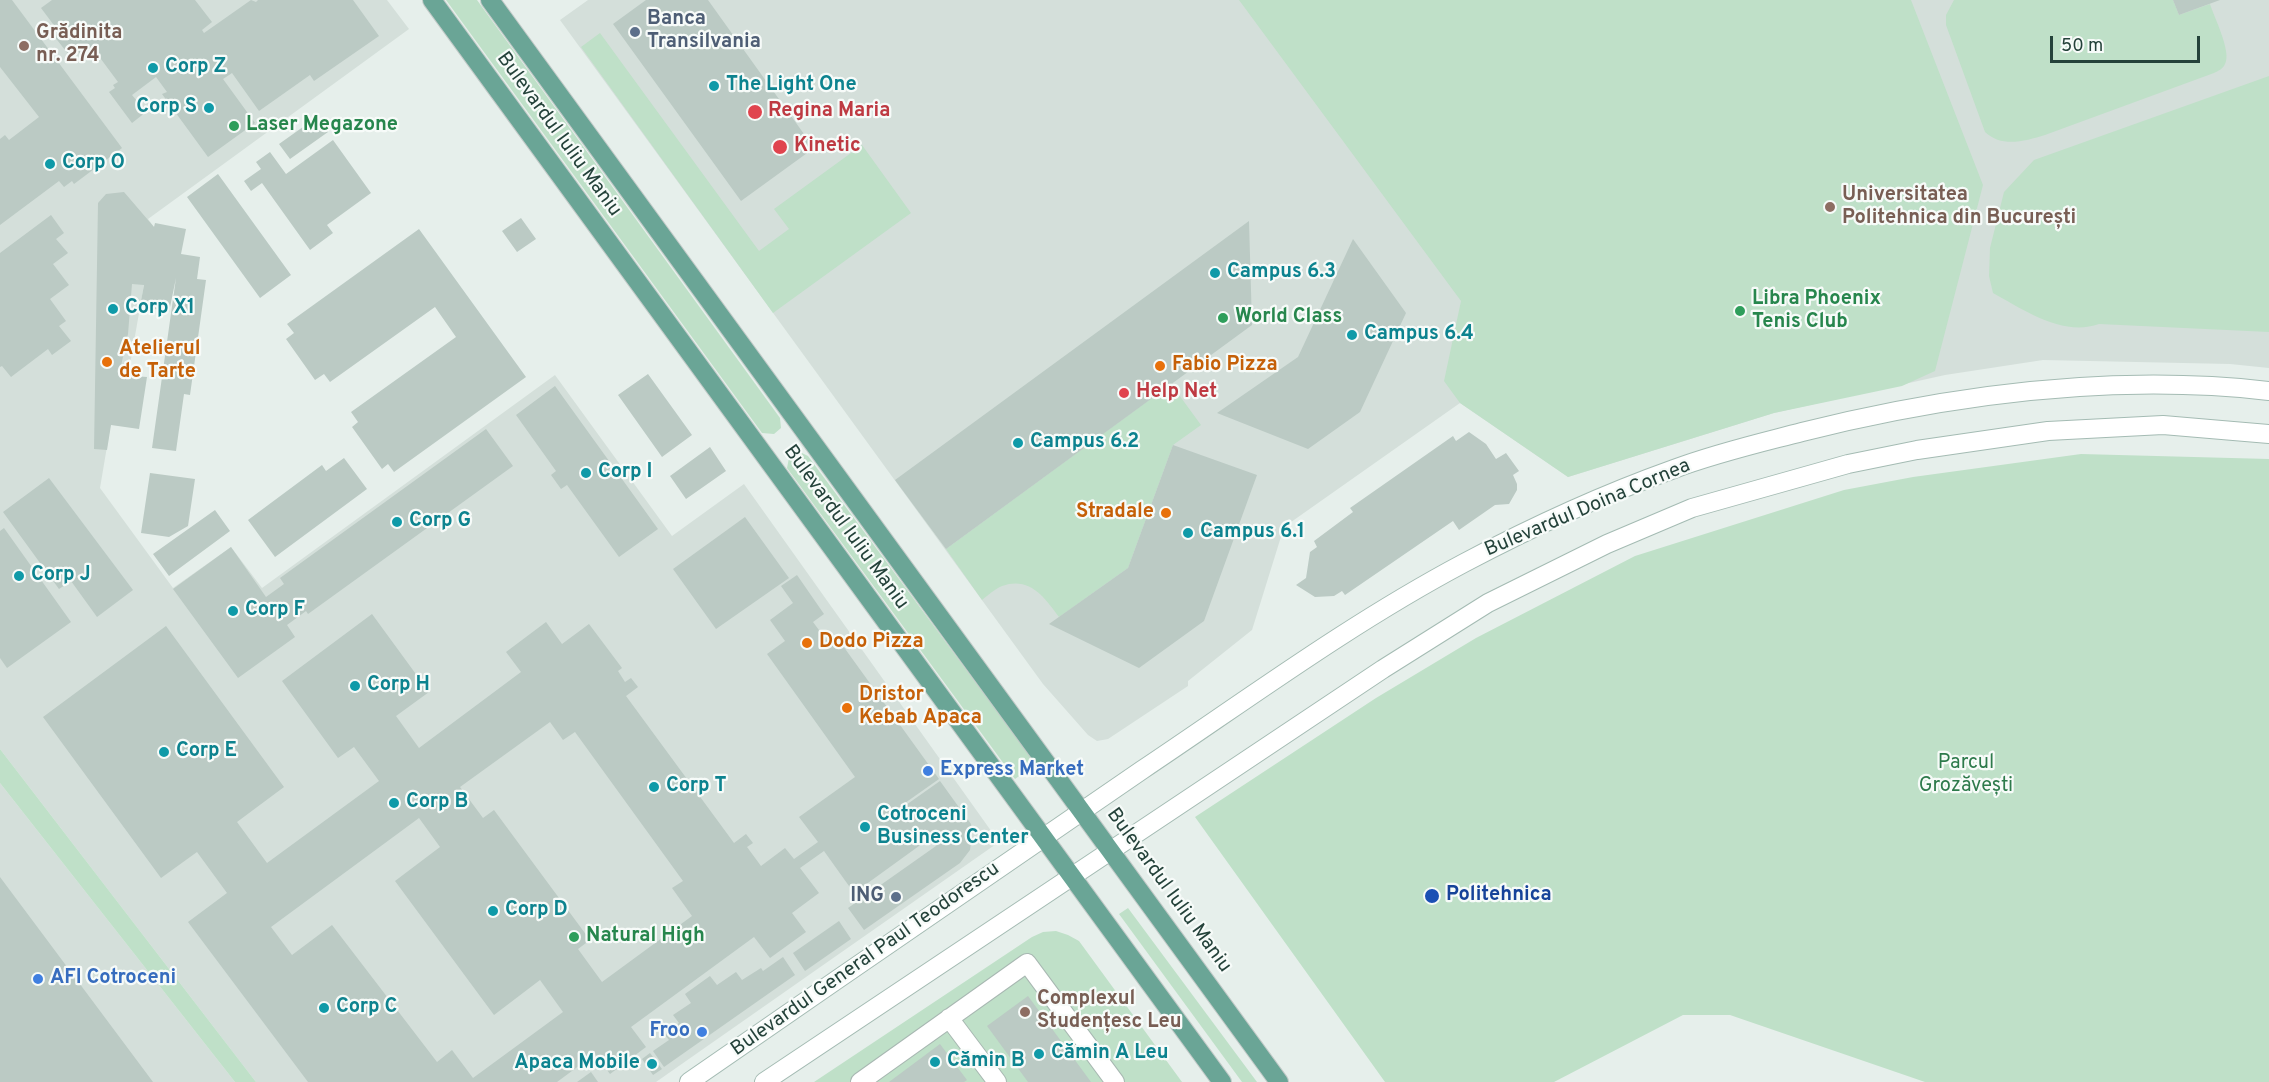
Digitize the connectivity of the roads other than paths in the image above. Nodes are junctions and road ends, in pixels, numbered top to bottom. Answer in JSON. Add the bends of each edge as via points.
{"nodes":[{"id":1,"x":432,"y":0,"type":"edge"},
{"id":2,"x":490,"y":0,"type":"edge"},
{"id":3,"x":2269,"y":391,"type":"edge"},
{"id":4,"x":2269,"y":434,"type":"edge"},
{"id":5,"x":1082,"y":811,"type":"junction"},
{"id":6,"x":1044,"y":837,"type":"junction"},
{"id":7,"x":1110,"y":850,"type":"junction"},
{"id":8,"x":1073,"y":876,"type":"junction"},
{"id":9,"x":949,"y":1018,"type":"junction"},
{"id":10,"x":688,"y":1082,"type":"edge"},
{"id":11,"x":764,"y":1082,"type":"edge"},
{"id":12,"x":860,"y":1082,"type":"edge"},
{"id":13,"x":997,"y":1082,"type":"edge"},
{"id":14,"x":1114,"y":1082,"type":"edge"},
{"id":15,"x":1222,"y":1082,"type":"edge"},
{"id":16,"x":1279,"y":1082,"type":"edge"}],
"edges":[{"from":1,"to":6,"type":"main road","name":"Bulevardul Iuliu Maniu"},
{"from":2,"to":5,"type":"main road","name":"Bulevardul Iuliu Maniu"},
{"from":3,"to":5,"type":"main road","name":"Bulevardul Doina Cornea","via":[[2148,385],[1950,401],[1841,422],[1676,468],[1579,508],[1464,563],[1360,623]]},
{"from":4,"to":7,"type":"main road","name":"Bulevardul Doina Cornea","via":[[2163,425],[2048,431],[1848,464],[1692,508],[1607,544],[1488,603]]},
{"from":5,"to":6,"type":"main road","name":"Bulevardul Doina Cornea"},
{"from":5,"to":7,"type":"main road","name":"Bulevardul Iuliu Maniu"},
{"from":6,"to":8,"type":"main road","name":"Bulevardul Iuliu Maniu"},
{"from":6,"to":10,"type":"main road","name":"Bulevardul General Paul Teodorescu"},
{"from":7,"to":8,"type":"main road","name":"Bulevardul Doina Cornea"},
{"from":7,"to":16,"type":"main road","name":"Bulevardul Iuliu Maniu"},
{"from":8,"to":11,"type":"main road"},
{"from":8,"to":15,"type":"main road","name":"Bulevardul Iuliu Maniu"},
{"from":9,"to":12,"type":"main road"},
{"from":9,"to":13,"type":"main road"},
{"from":9,"to":14,"type":"main road","via":[[1028,963]]}]}
